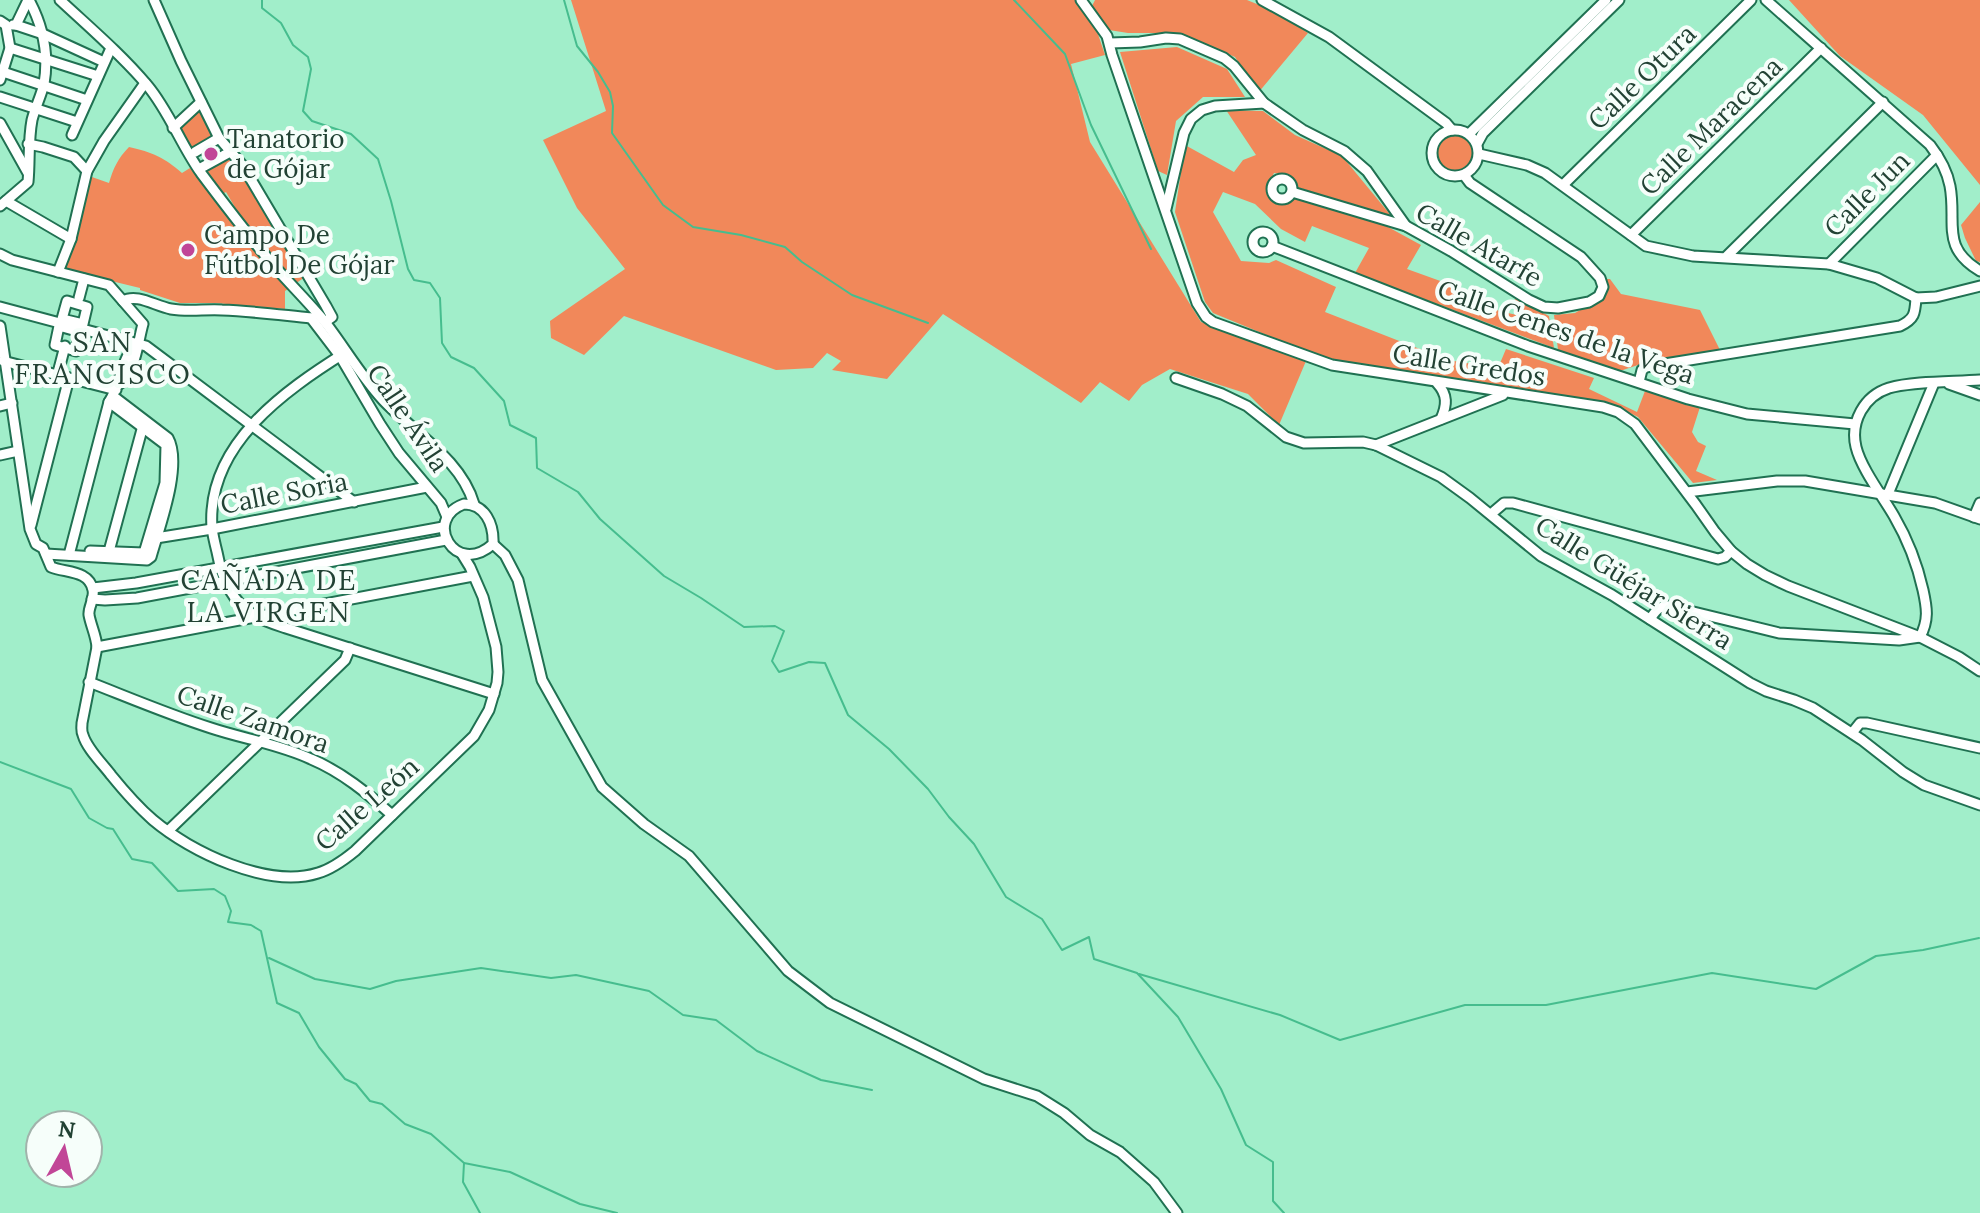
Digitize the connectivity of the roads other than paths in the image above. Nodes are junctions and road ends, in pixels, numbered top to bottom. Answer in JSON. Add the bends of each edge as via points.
{"nodes":[{"id":1,"x":28,"y":0,"type":"edge"},
{"id":2,"x":60,"y":0,"type":"edge"},
{"id":3,"x":154,"y":0,"type":"edge"},
{"id":4,"x":1081,"y":0,"type":"edge"},
{"id":5,"x":1262,"y":0,"type":"edge"},
{"id":6,"x":1606,"y":0,"type":"edge"},
{"id":7,"x":1619,"y":0,"type":"edge"},
{"id":8,"x":1751,"y":0,"type":"edge"},
{"id":9,"x":1766,"y":0,"type":"edge"},
{"id":10,"x":7,"y":24,"type":"edge"},
{"id":11,"x":1581,"y":31,"type":"junction"},
{"id":12,"x":43,"y":34,"type":"junction"},
{"id":13,"x":1110,"y":43,"type":"junction"},
{"id":14,"x":10,"y":48,"type":"junction"},
{"id":15,"x":111,"y":48,"type":"junction"},
{"id":16,"x":1821,"y":48,"type":"junction"},
{"id":17,"x":46,"y":60,"type":"junction"},
{"id":18,"x":104,"y":62,"type":"junction"},
{"id":19,"x":1536,"y":75,"type":"junction"},
{"id":20,"x":2,"y":76,"type":"edge"},
{"id":21,"x":98,"y":76,"type":"junction"},
{"id":22,"x":145,"y":83,"type":"junction"},
{"id":23,"x":44,"y":85,"type":"junction"},
{"id":24,"x":0,"y":97,"type":"edge"},
{"id":25,"x":87,"y":100,"type":"junction"},
{"id":26,"x":201,"y":102,"type":"junction"},
{"id":27,"x":1883,"y":102,"type":"junction"},
{"id":28,"x":1264,"y":103,"type":"junction"},
{"id":29,"x":36,"y":109,"type":"junction"},
{"id":30,"x":77,"y":122,"type":"junction"},
{"id":31,"x":0,"y":123,"type":"edge"},
{"id":32,"x":173,"y":128,"type":"junction"},
{"id":33,"x":1452,"y":130,"type":"junction"},
{"id":34,"x":1469,"y":134,"type":"junction"},
{"id":35,"x":72,"y":135,"type":"dead end"},
{"id":36,"x":219,"y":138,"type":"junction"},
{"id":37,"x":28,"y":144,"type":"junction"},
{"id":38,"x":1478,"y":149,"type":"junction"},
{"id":39,"x":195,"y":152,"type":"dead end"},
{"id":40,"x":230,"y":152,"type":"junction"},
{"id":41,"x":1937,"y":155,"type":"junction"},
{"id":42,"x":199,"y":169,"type":"junction"},
{"id":43,"x":87,"y":171,"type":"junction"},
{"id":44,"x":29,"y":175,"type":"junction"},
{"id":45,"x":1464,"y":175,"type":"junction"},
{"id":46,"x":1156,"y":182,"type":"junction"},
{"id":47,"x":1173,"y":183,"type":"junction"},
{"id":48,"x":1563,"y":185,"type":"junction"},
{"id":49,"x":1292,"y":192,"type":"dead end"},
{"id":50,"x":3,"y":204,"type":"edge"},
{"id":51,"x":1166,"y":209,"type":"junction"},
{"id":52,"x":1406,"y":226,"type":"junction"},
{"id":53,"x":1631,"y":235,"type":"junction"},
{"id":54,"x":71,"y":239,"type":"junction"},
{"id":55,"x":1272,"y":246,"type":"dead end"},
{"id":56,"x":0,"y":254,"type":"edge"},
{"id":57,"x":1727,"y":256,"type":"junction"},
{"id":58,"x":1829,"y":264,"type":"junction"},
{"id":59,"x":1980,"y":271,"type":"edge"},
{"id":60,"x":58,"y":272,"type":"junction"},
{"id":61,"x":84,"y":279,"type":"junction"},
{"id":62,"x":1980,"y":286,"type":"edge"},
{"id":63,"x":79,"y":298,"type":"dead end"},
{"id":64,"x":1916,"y":298,"type":"junction"},
{"id":65,"x":123,"y":301,"type":"junction"},
{"id":66,"x":326,"y":306,"type":"junction"},
{"id":67,"x":0,"y":307,"type":"edge"},
{"id":68,"x":314,"y":316,"type":"junction"},
{"id":69,"x":325,"y":322,"type":"junction"},
{"id":70,"x":0,"y":326,"type":"edge"},
{"id":71,"x":138,"y":342,"type":"junction"},
{"id":72,"x":65,"y":347,"type":"dead end"},
{"id":73,"x":343,"y":354,"type":"junction"},
{"id":74,"x":3,"y":359,"type":"edge"},
{"id":75,"x":59,"y":369,"type":"junction"},
{"id":76,"x":69,"y":378,"type":"junction"},
{"id":77,"x":1176,"y":378,"type":"dead end"},
{"id":78,"x":1980,"y":380,"type":"edge"},
{"id":79,"x":1639,"y":382,"type":"junction"},
{"id":80,"x":1437,"y":383,"type":"junction"},
{"id":81,"x":1934,"y":383,"type":"junction"},
{"id":82,"x":1946,"y":383,"type":"junction"},
{"id":83,"x":114,"y":393,"type":"junction"},
{"id":84,"x":1506,"y":394,"type":"junction"},
{"id":85,"x":1980,"y":395,"type":"edge"},
{"id":86,"x":12,"y":403,"type":"junction"},
{"id":87,"x":0,"y":406,"type":"edge"},
{"id":88,"x":1441,"y":419,"type":"junction"},
{"id":89,"x":144,"y":423,"type":"junction"},
{"id":90,"x":1855,"y":424,"type":"junction"},
{"id":91,"x":251,"y":425,"type":"junction"},
{"id":92,"x":1376,"y":445,"type":"junction"},
{"id":93,"x":18,"y":451,"type":"junction"},
{"id":94,"x":0,"y":455,"type":"edge"},
{"id":95,"x":427,"y":487,"type":"junction"},
{"id":96,"x":1714,"y":489,"type":"junction"},
{"id":97,"x":1687,"y":492,"type":"junction"},
{"id":98,"x":1884,"y":493,"type":"junction"},
{"id":99,"x":354,"y":502,"type":"junction"},
{"id":100,"x":441,"y":503,"type":"junction"},
{"id":101,"x":1980,"y":503,"type":"edge"},
{"id":102,"x":474,"y":504,"type":"junction"},
{"id":103,"x":1696,"y":505,"type":"junction"},
{"id":104,"x":457,"y":507,"type":"junction"},
{"id":105,"x":1491,"y":514,"type":"junction"},
{"id":106,"x":1977,"y":518,"type":"edge"},
{"id":107,"x":445,"y":522,"type":"junction"},
{"id":108,"x":30,"y":529,"type":"junction"},
{"id":109,"x":212,"y":529,"type":"junction"},
{"id":110,"x":153,"y":537,"type":"junction"},
{"id":111,"x":446,"y":540,"type":"junction"},
{"id":112,"x":493,"y":544,"type":"junction"},
{"id":113,"x":44,"y":551,"type":"junction"},
{"id":114,"x":1731,"y":551,"type":"junction"},
{"id":115,"x":70,"y":552,"type":"junction"},
{"id":116,"x":462,"y":554,"type":"junction"},
{"id":117,"x":108,"y":555,"type":"junction"},
{"id":118,"x":474,"y":555,"type":"junction"},
{"id":119,"x":220,"y":568,"type":"junction"},
{"id":120,"x":471,"y":572,"type":"junction"},
{"id":121,"x":224,"y":582,"type":"junction"},
{"id":122,"x":93,"y":588,"type":"junction"},
{"id":123,"x":92,"y":599,"type":"junction"},
{"id":124,"x":287,"y":611,"type":"junction"},
{"id":125,"x":256,"y":617,"type":"junction"},
{"id":126,"x":1650,"y":619,"type":"junction"},
{"id":127,"x":286,"y":628,"type":"junction"},
{"id":128,"x":1920,"y":637,"type":"junction"},
{"id":129,"x":97,"y":647,"type":"junction"},
{"id":130,"x":350,"y":648,"type":"junction"},
{"id":131,"x":1980,"y":671,"type":"edge"},
{"id":132,"x":89,"y":682,"type":"junction"},
{"id":133,"x":494,"y":694,"type":"junction"},
{"id":134,"x":1852,"y":733,"type":"junction"},
{"id":135,"x":259,"y":743,"type":"junction"},
{"id":136,"x":1980,"y":748,"type":"edge"},
{"id":137,"x":1980,"y":805,"type":"edge"},
{"id":138,"x":392,"y":815,"type":"junction"},
{"id":139,"x":168,"y":831,"type":"junction"},
{"id":140,"x":1177,"y":1213,"type":"edge"}],
"edges":[{"from":1,"to":10,"type":"street"},
{"from":1,"to":12,"type":"street"},
{"from":2,"to":15,"type":"street"},
{"from":3,"to":26,"type":"street"},
{"from":4,"to":13,"type":"street","name":"Calle Gredos"},
{"from":5,"to":33,"type":"street","via":[[1329,37]]},
{"from":6,"to":11,"type":"street"},
{"from":7,"to":11,"type":"street"},
{"from":8,"to":48,"type":"street","name":"Calle Otura"},
{"from":9,"to":16,"type":"street"},
{"from":10,"to":12,"type":"street"},
{"from":10,"to":14,"type":"street"},
{"from":11,"to":19,"type":"street"},
{"from":12,"to":17,"type":"street"},
{"from":12,"to":18,"type":"street"},
{"from":13,"to":28,"type":"street","via":[[1180,39],[1224,58]]},
{"from":13,"to":46,"type":"street","name":"Calle Gredos"},
{"from":14,"to":17,"type":"street"},
{"from":14,"to":20,"type":"street"},
{"from":15,"to":18,"type":"street"},
{"from":15,"to":22,"type":"street"},
{"from":16,"to":27,"type":"street"},
{"from":16,"to":53,"type":"street","name":"Calle Maracena"},
{"from":17,"to":21,"type":"street"},
{"from":17,"to":23,"type":"street"},
{"from":18,"to":21,"type":"street"},
{"from":19,"to":34,"type":"street"},
{"from":19,"to":38,"type":"street","via":[[1483,133]]},
{"from":20,"to":23,"type":"street"},
{"from":21,"to":25,"type":"street"},
{"from":22,"to":32,"type":"street"},
{"from":22,"to":43,"type":"street"},
{"from":23,"to":25,"type":"street"},
{"from":23,"to":29,"type":"street"},
{"from":24,"to":29,"type":"street"},
{"from":25,"to":30,"type":"street"},
{"from":26,"to":32,"type":"street"},
{"from":26,"to":36,"type":"street"},
{"from":27,"to":41,"type":"street"},
{"from":27,"to":57,"type":"street"},
{"from":28,"to":47,"type":"street","via":[[1215,106],[1195,115],[1184,133]]},
{"from":28,"to":52,"type":"street","via":[[1344,151],[1367,171]]},
{"from":29,"to":30,"type":"street"},
{"from":29,"to":37,"type":"street"},
{"from":30,"to":35,"type":"street"},
{"from":31,"to":44,"type":"street"},
{"from":32,"to":42,"type":"street"},
{"from":33,"to":34,"type":"street"},
{"from":33,"to":45,"type":"street","via":[[1434,144],[1433,159],[1441,172]]},
{"from":34,"to":38,"type":"street"},
{"from":36,"to":39,"type":"street"},
{"from":36,"to":40,"type":"street"},
{"from":37,"to":43,"type":"street","via":[[74,157]]},
{"from":37,"to":44,"type":"street"},
{"from":38,"to":45,"type":"street","via":[[1474,167]]},
{"from":38,"to":48,"type":"street","via":[[1527,165]]},
{"from":40,"to":42,"type":"street"},
{"from":40,"to":66,"type":"street"},
{"from":41,"to":58,"type":"street","name":"Calle Jun"},
{"from":41,"to":59,"type":"street","via":[[1951,189],[1953,240],[1960,255]]},
{"from":42,"to":68,"type":"street"},
{"from":43,"to":54,"type":"street"},
{"from":44,"to":50,"type":"street"},
{"from":45,"to":52,"type":"street","name":"Calle Atarfe","via":[[1581,257],[1600,278],[1599,296],[1544,307]]},
{"from":46,"to":47,"type":"street"},
{"from":46,"to":51,"type":"street","name":"Calle Gredos"},
{"from":47,"to":51,"type":"street"},
{"from":48,"to":53,"type":"street"},
{"from":49,"to":52,"type":"street","name":"Calle Atarfe"},
{"from":50,"to":54,"type":"street"},
{"from":51,"to":80,"type":"street","name":"Calle Gredos","via":[[1197,303],[1213,322],[1332,365]]},
{"from":53,"to":57,"type":"street","via":[[1646,246],[1693,256]]},
{"from":54,"to":60,"type":"street"},
{"from":55,"to":79,"type":"street","name":"Calle Cenes de la Vega","via":[[1528,346]]},
{"from":56,"to":60,"type":"street"},
{"from":57,"to":58,"type":"street"},
{"from":58,"to":64,"type":"street","via":[[1877,278]]},
{"from":60,"to":61,"type":"street"},
{"from":61,"to":63,"type":"street"},
{"from":61,"to":65,"type":"street","via":[[109,285]]},
{"from":62,"to":64,"type":"street"},
{"from":64,"to":79,"type":"street","via":[[1915,313],[1900,326],[1646,367]]},
{"from":65,"to":68,"type":"street","via":[[135,298],[182,311]]},
{"from":65,"to":71,"type":"street","via":[[143,324]]},
{"from":66,"to":68,"type":"street"},
{"from":66,"to":69,"type":"street","via":[[332,317]]},
{"from":67,"to":71,"type":"street"},
{"from":68,"to":69,"type":"street"},
{"from":68,"to":73,"type":"street"},
{"from":69,"to":73,"type":"street"},
{"from":70,"to":74,"type":"street"},
{"from":71,"to":83,"type":"street","via":[[124,382]]},
{"from":71,"to":91,"type":"street"},
{"from":72,"to":75,"type":"street"},
{"from":73,"to":91,"type":"street"},
{"from":73,"to":95,"type":"street","name":"Calle Ávila","via":[[380,424]]},
{"from":73,"to":102,"type":"street","via":[[447,460]]},
{"from":74,"to":75,"type":"street"},
{"from":74,"to":76,"type":"street"},
{"from":74,"to":86,"type":"street"},
{"from":75,"to":83,"type":"street"},
{"from":76,"to":83,"type":"street"},
{"from":76,"to":108,"type":"street"},
{"from":77,"to":92,"type":"street","name":"Calle Güéjar Sierra","via":[[1247,406],[1286,437],[1304,443]]},
{"from":78,"to":82,"type":"street"},
{"from":79,"to":90,"type":"street","name":"Calle Cenes de la Vega","via":[[1747,414]]},
{"from":80,"to":84,"type":"street","name":"Calle Gredos"},
{"from":80,"to":88,"type":"street","via":[[1446,398]]},
{"from":81,"to":82,"type":"street"},
{"from":81,"to":90,"type":"street","via":[[1886,389],[1872,397]]},
{"from":81,"to":98,"type":"street"},
{"from":82,"to":85,"type":"street"},
{"from":83,"to":89,"type":"street"},
{"from":83,"to":115,"type":"street"},
{"from":84,"to":88,"type":"street"},
{"from":84,"to":97,"type":"street","name":"Calle Gredos","via":[[1618,412],[1635,424]]},
{"from":86,"to":87,"type":"street"},
{"from":86,"to":93,"type":"street"},
{"from":88,"to":92,"type":"street"},
{"from":89,"to":110,"type":"street","via":[[166,445],[165,483]]},
{"from":89,"to":117,"type":"street"},
{"from":90,"to":98,"type":"street","via":[[1856,449]]},
{"from":91,"to":99,"type":"street"},
{"from":91,"to":109,"type":"street","via":[[216,486]]},
{"from":92,"to":105,"type":"street","name":"Calle Güéjar Sierra","via":[[1441,477]]},
{"from":93,"to":94,"type":"street"},
{"from":93,"to":108,"type":"street"},
{"from":95,"to":99,"type":"street","name":"Calle Soria"},
{"from":95,"to":100,"type":"street","name":"Calle Ávila"},
{"from":96,"to":97,"type":"street"},
{"from":96,"to":98,"type":"street","via":[[1805,481]]},
{"from":96,"to":103,"type":"street"},
{"from":97,"to":103,"type":"street","name":"Calle Gredos"},
{"from":98,"to":106,"type":"street"},
{"from":98,"to":128,"type":"street","via":[[1920,576],[1928,613]]},
{"from":99,"to":109,"type":"street","name":"Calle Soria"},
{"from":100,"to":104,"type":"street","name":"Calle Ávila"},
{"from":100,"to":107,"type":"street","name":"Calle Ávila"},
{"from":101,"to":106,"type":"street"},
{"from":102,"to":104,"type":"street"},
{"from":102,"to":112,"type":"street","via":[[482,508],[494,533]]},
{"from":103,"to":114,"type":"street","name":"Calle Gredos"},
{"from":104,"to":107,"type":"street"},
{"from":105,"to":114,"type":"street","via":[[1504,503],[1513,503],[1718,559]]},
{"from":105,"to":126,"type":"street","name":"Calle Güéjar Sierra","via":[[1541,556]]},
{"from":107,"to":111,"type":"street"},
{"from":107,"to":119,"type":"street"},
{"from":108,"to":113,"type":"street"},
{"from":109,"to":110,"type":"street","name":"Calle Soria"},
{"from":109,"to":119,"type":"street"},
{"from":110,"to":117,"type":"street","via":[[146,556]]},
{"from":111,"to":116,"type":"street"},
{"from":111,"to":121,"type":"street"},
{"from":112,"to":118,"type":"street"},
{"from":112,"to":140,"type":"street","via":[[518,580],[542,680],[602,787],[689,856],[788,971],[830,1003],[984,1079],[1037,1096],[1120,1152],[1154,1182]]},
{"from":113,"to":115,"type":"street"},
{"from":113,"to":122,"type":"street","via":[[51,567],[74,571]]},
{"from":114,"to":128,"type":"street","name":"Calle Gredos","via":[[1788,586]]},
{"from":115,"to":117,"type":"street"},
{"from":116,"to":118,"type":"street"},
{"from":116,"to":120,"type":"street","name":"Calle León"},
{"from":118,"to":120,"type":"street"},
{"from":119,"to":121,"type":"street"},
{"from":119,"to":122,"type":"street"},
{"from":120,"to":124,"type":"street"},
{"from":120,"to":133,"type":"street","name":"Calle León","via":[[496,647]]},
{"from":121,"to":123,"type":"street","via":[[137,598]]},
{"from":121,"to":125,"type":"street"},
{"from":122,"to":123,"type":"street","name":"Calle León"},
{"from":123,"to":129,"type":"street","name":"Calle León","via":[[88,613]]},
{"from":124,"to":125,"type":"street"},
{"from":124,"to":127,"type":"street"},
{"from":125,"to":127,"type":"street"},
{"from":125,"to":129,"type":"street"},
{"from":126,"to":128,"type":"street","via":[[1657,609],[1669,606],[1779,633]]},
{"from":126,"to":134,"type":"street","name":"Calle Güéjar Sierra","via":[[1750,683],[1813,708]]},
{"from":127,"to":130,"type":"street"},
{"from":128,"to":131,"type":"street","name":"Calle Gredos"},
{"from":129,"to":132,"type":"street","name":"Calle León"},
{"from":130,"to":133,"type":"street"},
{"from":130,"to":135,"type":"street","via":[[345,660]]},
{"from":132,"to":135,"type":"street","name":"Calle Zamora"},
{"from":132,"to":139,"type":"street","name":"Calle León","via":[[82,723],[89,747],[124,791]]},
{"from":133,"to":138,"type":"street","name":"Calle León","via":[[474,736]]},
{"from":134,"to":136,"type":"street","via":[[1867,723]]},
{"from":134,"to":137,"type":"street","name":"Calle Güéjar Sierra","via":[[1924,785]]},
{"from":135,"to":138,"type":"street","name":"Calle Zamora","via":[[312,759],[342,775]]},
{"from":135,"to":139,"type":"street"},
{"from":138,"to":139,"type":"street","name":"Calle León","via":[[337,864],[318,874],[293,877],[236,866]]}]}
